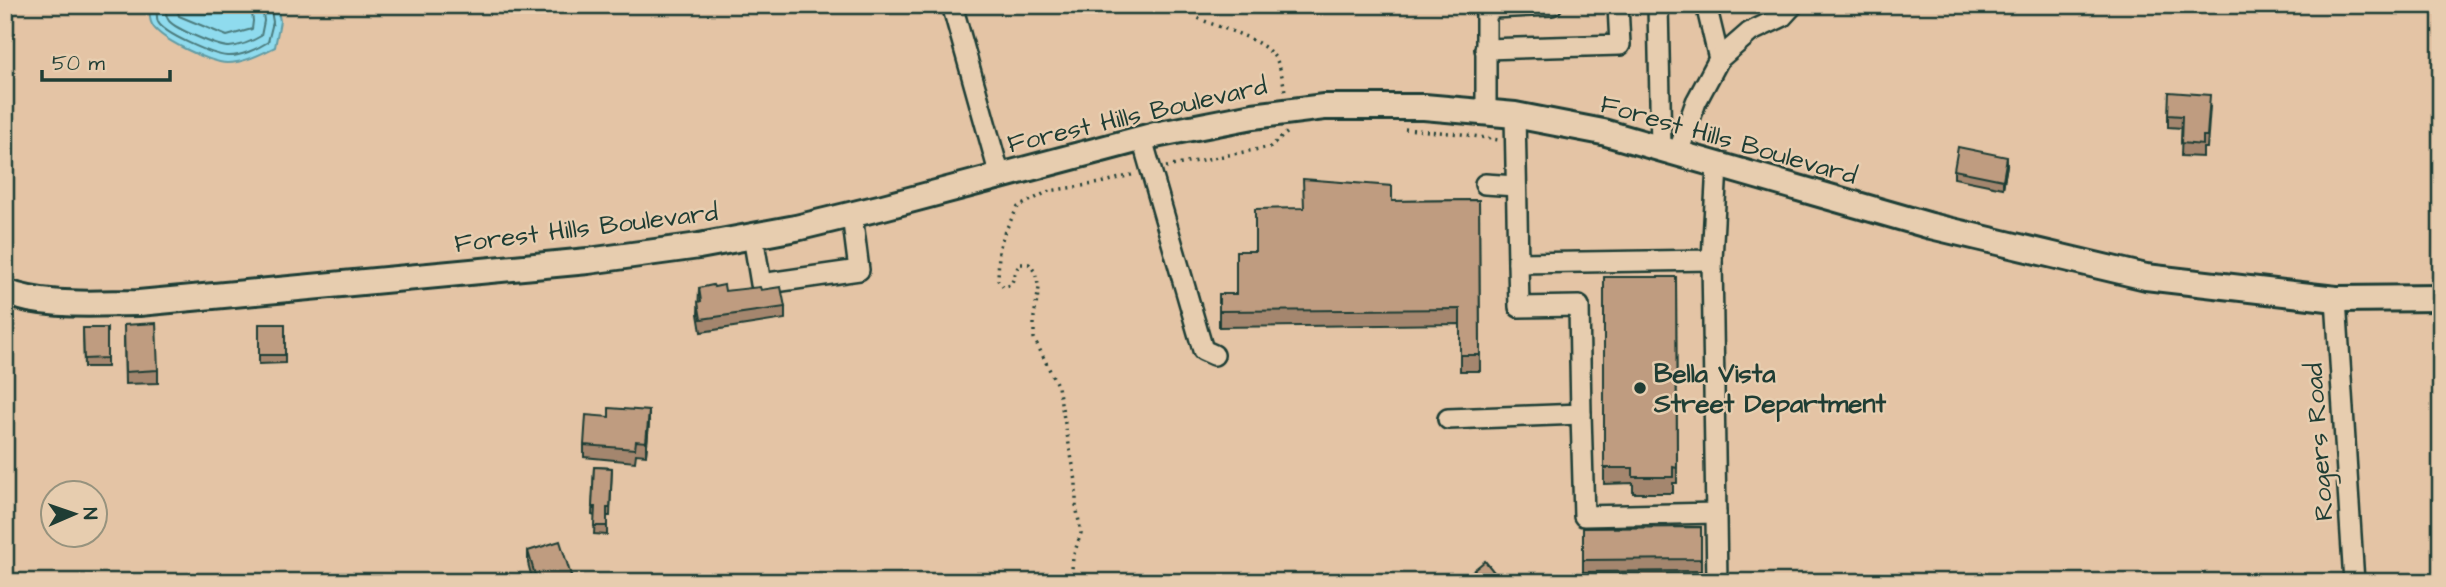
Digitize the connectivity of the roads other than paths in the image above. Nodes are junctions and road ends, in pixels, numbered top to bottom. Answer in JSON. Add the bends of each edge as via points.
{"nodes":[{"id":1,"x":952,"y":5,"type":"edge"},
{"id":2,"x":1552,"y":5,"type":"edge"},
{"id":3,"x":1618,"y":5,"type":"edge"},
{"id":4,"x":1658,"y":5,"type":"edge"},
{"id":5,"x":1706,"y":5,"type":"edge"},
{"id":6,"x":1793,"y":5,"type":"edge"},
{"id":7,"x":1485,"y":49,"type":"junction"},
{"id":8,"x":1719,"y":59,"type":"junction"},
{"id":9,"x":1486,"y":113,"type":"junction"},
{"id":10,"x":1515,"y":116,"type":"junction"},
{"id":11,"x":1142,"y":139,"type":"junction"},
{"id":12,"x":1669,"y":151,"type":"junction"},
{"id":13,"x":1717,"y":165,"type":"junction"},
{"id":14,"x":1000,"y":176,"type":"junction"},
{"id":15,"x":1485,"y":184,"type":"dead end"},
{"id":16,"x":1516,"y":186,"type":"junction"},
{"id":17,"x":852,"y":215,"type":"junction"},
{"id":18,"x":752,"y":236,"type":"junction"},
{"id":19,"x":1712,"y":260,"type":"junction"},
{"id":20,"x":1518,"y":263,"type":"junction"},
{"id":21,"x":5,"y":292,"type":"edge"},
{"id":22,"x":2336,"y":299,"type":"junction"},
{"id":23,"x":2441,"y":299,"type":"edge"},
{"id":24,"x":39,"y":300,"type":"junction"},
{"id":25,"x":5,"y":308,"type":"edge"},
{"id":26,"x":1214,"y":355,"type":"dead end"},
{"id":27,"x":1581,"y":414,"type":"junction"},
{"id":28,"x":1448,"y":419,"type":"dead end"},
{"id":29,"x":1716,"y":513,"type":"junction"},
{"id":30,"x":1717,"y":582,"type":"edge"},
{"id":31,"x":2354,"y":582,"type":"edge"}],
"edges":[{"from":1,"to":14,"type":"street"},
{"from":2,"to":7,"type":"street","via":[[1493,8],[1486,15]]},
{"from":3,"to":7,"type":"street","via":[[1620,45]]},
{"from":4,"to":12,"type":"street"},
{"from":5,"to":8,"type":"street"},
{"from":6,"to":8,"type":"street","via":[[1782,17],[1749,32]]},
{"from":7,"to":9,"type":"street"},
{"from":8,"to":12,"type":"street"},
{"from":9,"to":10,"type":"main road","name":"Forest Hills Boulevard"},
{"from":9,"to":11,"type":"main road","name":"Forest Hills Boulevard","via":[[1424,107],[1324,107]]},
{"from":10,"to":12,"type":"main road","name":"Forest Hills Boulevard","via":[[1603,132]]},
{"from":10,"to":16,"type":"street"},
{"from":11,"to":14,"type":"main road","name":"Forest Hills Boulevard"},
{"from":11,"to":26,"type":"street","via":[[1203,350]]},
{"from":12,"to":13,"type":"main road","name":"Forest Hills Boulevard"},
{"from":13,"to":19,"type":"street"},
{"from":13,"to":22,"type":"main road","name":"Forest Hills Boulevard","via":[[1931,226],[2146,277]]},
{"from":14,"to":17,"type":"main road","name":"Forest Hills Boulevard"},
{"from":15,"to":16,"type":"street"},
{"from":16,"to":20,"type":"street"},
{"from":17,"to":18,"type":"main road","name":"Forest Hills Boulevard"},
{"from":17,"to":18,"type":"street","via":[[859,270],[761,284]]},
{"from":18,"to":24,"type":"main road","name":"Forest Hills Boulevard","via":[[588,261],[139,303]]},
{"from":19,"to":20,"type":"street"},
{"from":19,"to":29,"type":"street"},
{"from":20,"to":27,"type":"street","via":[[1519,307],[1579,306]]},
{"from":21,"to":24,"type":"main road","name":"Forest Hills Boulevard"},
{"from":22,"to":23,"type":"main road","name":"Forest Hills Boulevard"},
{"from":22,"to":31,"type":"street","name":"Rogers Road"},
{"from":24,"to":25,"type":"street"},
{"from":27,"to":28,"type":"street"},
{"from":27,"to":29,"type":"street","via":[[1584,516]]},
{"from":29,"to":30,"type":"street"}]}
